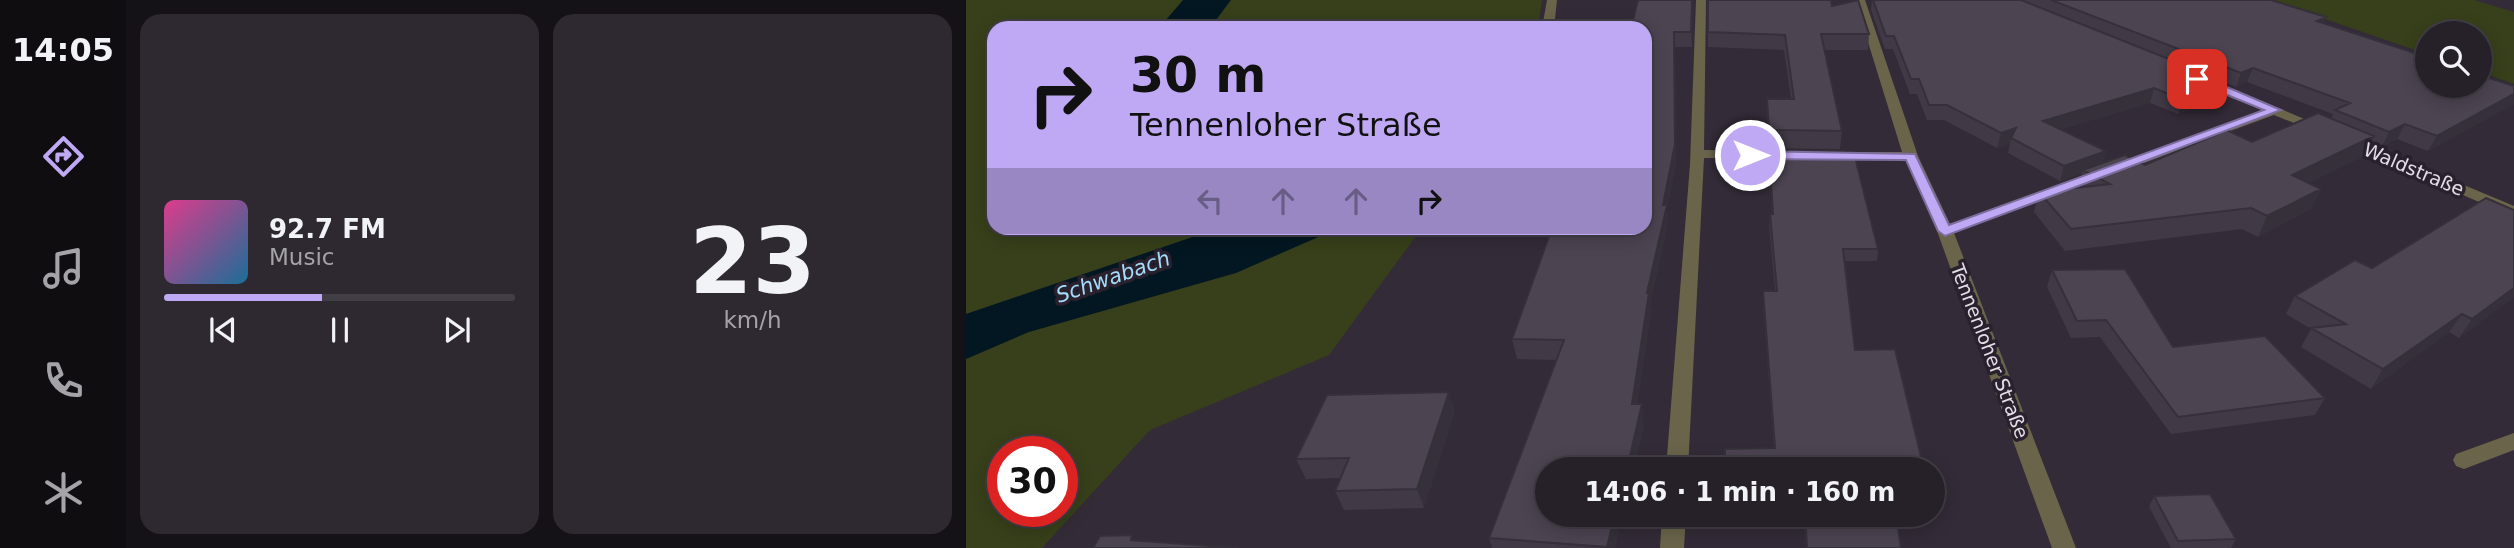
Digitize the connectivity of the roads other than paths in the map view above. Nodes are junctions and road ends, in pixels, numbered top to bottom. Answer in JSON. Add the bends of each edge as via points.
{"nodes":[{"id":1,"x":1552,"y":0,"type":"edge"},
{"id":2,"x":1701,"y":0,"type":"edge"},
{"id":3,"x":1860,"y":0,"type":"edge"},
{"id":4,"x":1549,"y":21,"type":"edge"},
{"id":5,"x":2190,"y":76,"type":"edge"},
{"id":6,"x":2275,"y":110,"type":"junction"},
{"id":7,"x":1697,"y":154,"type":"junction"},
{"id":8,"x":1911,"y":156,"type":"junction"},
{"id":9,"x":2514,"y":212,"type":"edge"},
{"id":10,"x":1945,"y":231,"type":"junction"},
{"id":11,"x":2514,"y":441,"type":"edge"},
{"id":12,"x":1678,"y":457,"type":"edge"},
{"id":13,"x":2465,"y":460,"type":"dead end"},
{"id":14,"x":1673,"y":527,"type":"edge"},
{"id":15,"x":1672,"y":548,"type":"edge"},
{"id":16,"x":2064,"y":548,"type":"edge"}],
"edges":[{"from":1,"to":4,"type":"street"},
{"from":2,"to":7,"type":"street"},
{"from":3,"to":8,"type":"street","name":"Tennenloher Straße"},
{"from":5,"to":6,"type":"street","name":"Waldstraße"},
{"from":6,"to":9,"type":"street","name":"Waldstraße"},
{"from":6,"to":10,"type":"street"},
{"from":7,"to":8,"type":"street"},
{"from":7,"to":12,"type":"street"},
{"from":8,"to":10,"type":"street","name":"Tennenloher Straße"},
{"from":10,"to":16,"type":"street","name":"Tennenloher Straße"},
{"from":11,"to":13,"type":"street"},
{"from":14,"to":15,"type":"street"}]}
